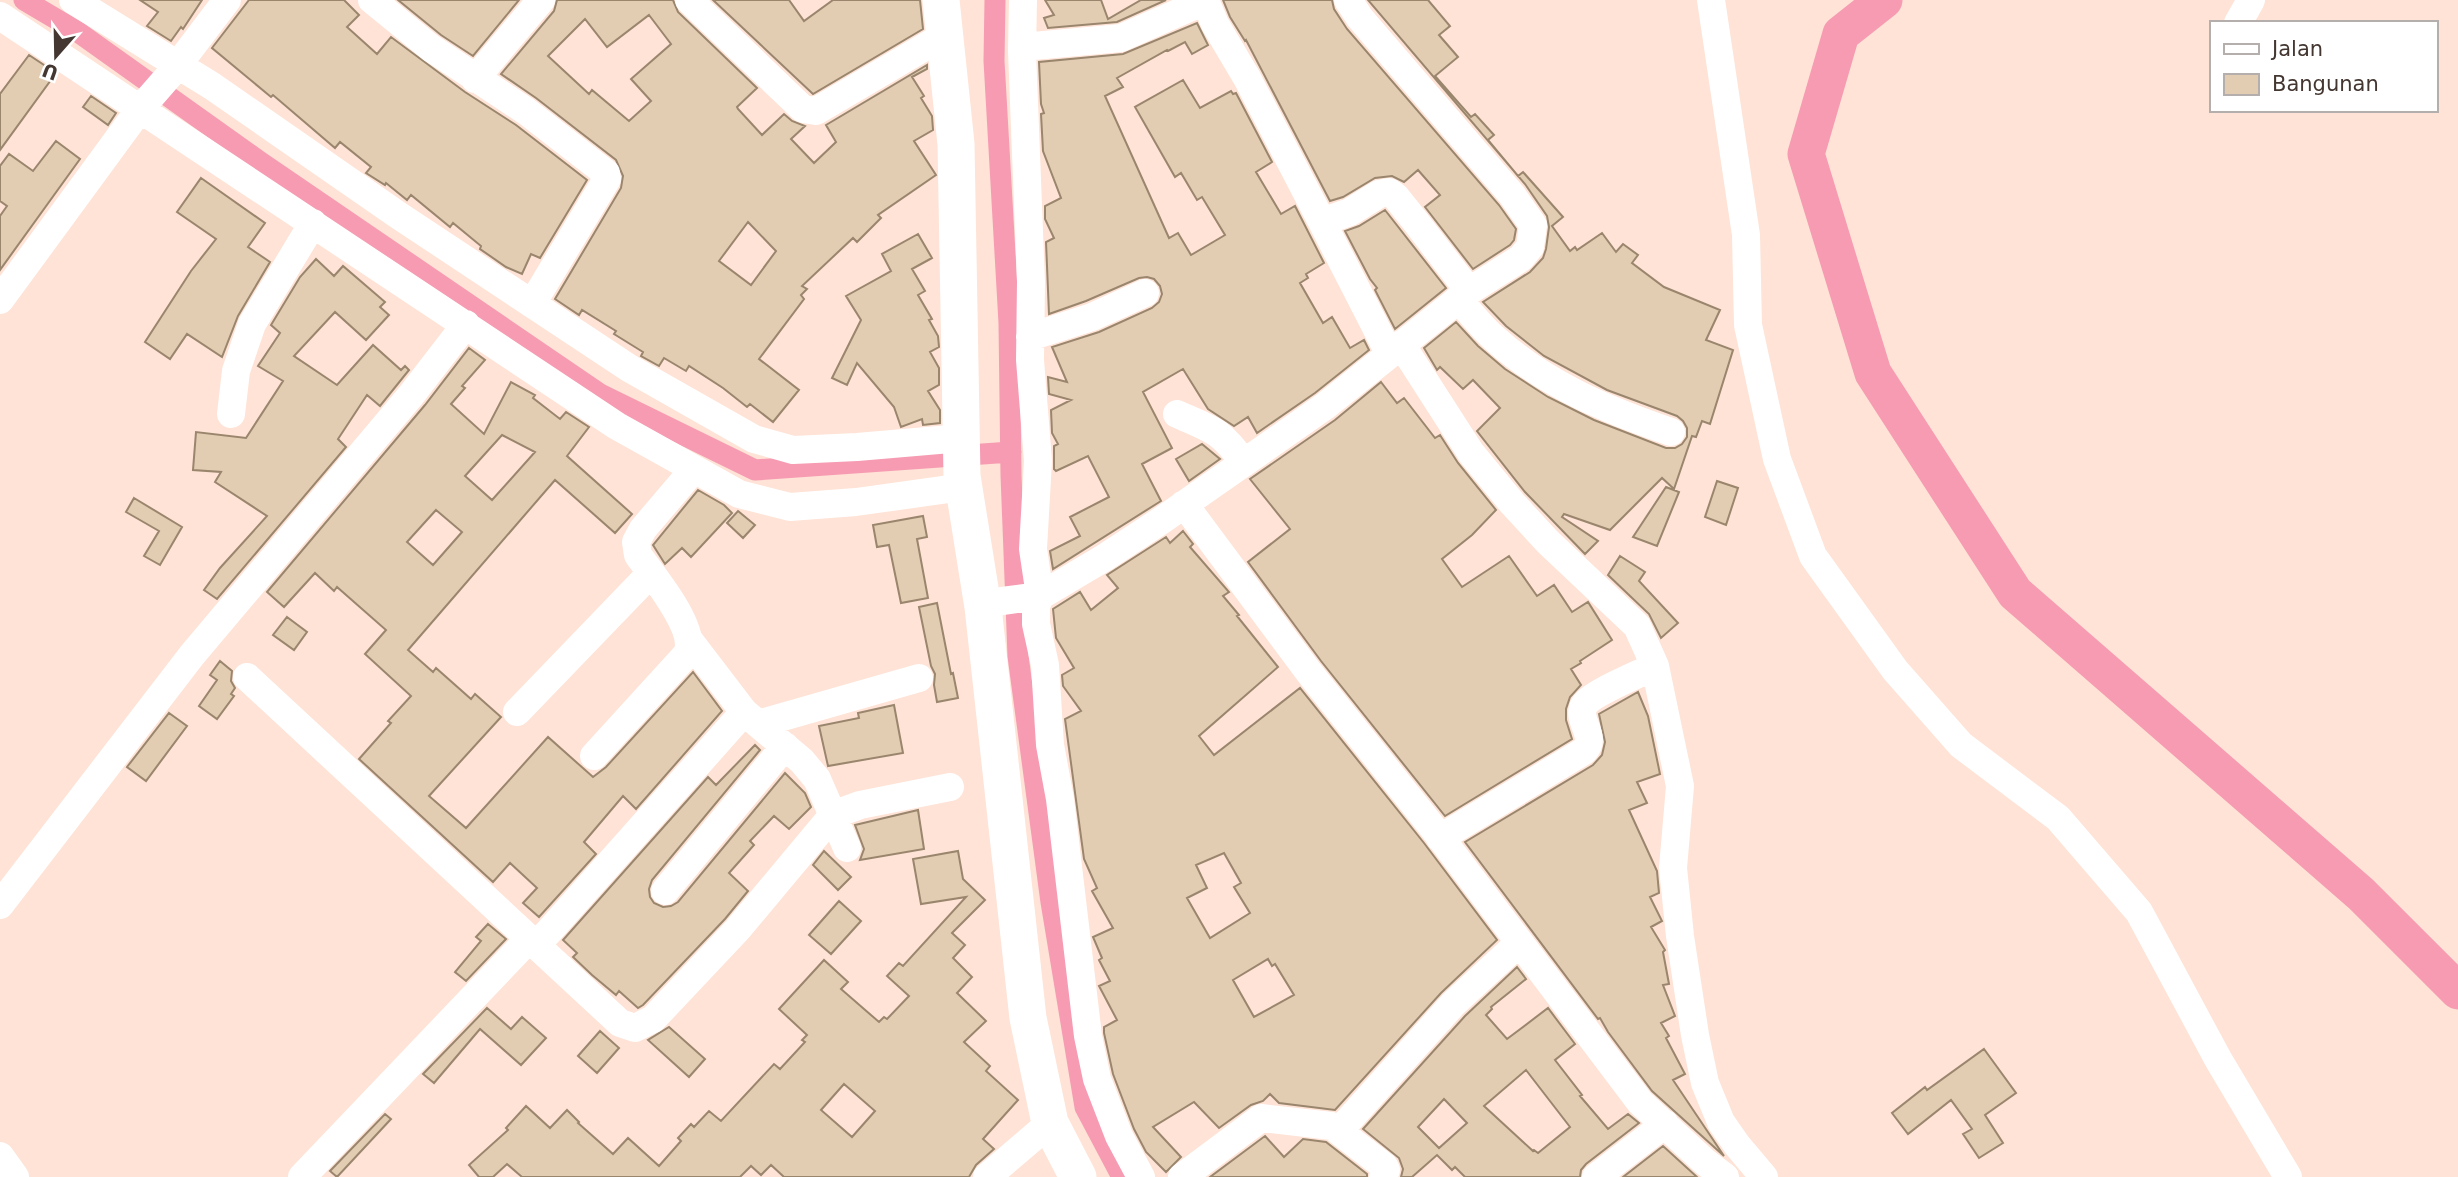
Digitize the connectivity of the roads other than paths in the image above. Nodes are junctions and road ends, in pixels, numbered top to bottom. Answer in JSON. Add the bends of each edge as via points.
{"nodes":[{"id":1,"x":73,"y":0,"type":"edge"},
{"id":2,"x":227,"y":0,"type":"edge"},
{"id":3,"x":372,"y":0,"type":"edge"},
{"id":4,"x":541,"y":0,"type":"edge"},
{"id":5,"x":689,"y":0,"type":"edge"},
{"id":6,"x":1023,"y":0,"type":"edge"},
{"id":7,"x":1348,"y":0,"type":"edge"},
{"id":8,"x":1711,"y":0,"type":"edge"},
{"id":9,"x":2251,"y":0,"type":"edge"},
{"id":10,"x":1205,"y":1,"type":"edge"},
{"id":11,"x":0,"y":17,"type":"edge"},
{"id":12,"x":943,"y":17,"type":"edge"},
{"id":13,"x":2239,"y":21,"type":"edge"},
{"id":14,"x":1022,"y":47,"type":"junction"},
{"id":15,"x":175,"y":68,"type":"junction"},
{"id":16,"x":475,"y":79,"type":"junction"},
{"id":17,"x":144,"y":105,"type":"junction"},
{"id":18,"x":1322,"y":222,"type":"junction"},
{"id":19,"x":313,"y":223,"type":"junction"},
{"id":20,"x":1145,"y":293,"type":"dead end"},
{"id":21,"x":1463,"y":295,"type":"junction"},
{"id":22,"x":0,"y":300,"type":"edge"},
{"id":23,"x":532,"y":304,"type":"junction"},
{"id":24,"x":466,"y":324,"type":"junction"},
{"id":25,"x":1030,"y":337,"type":"junction"},
{"id":26,"x":1395,"y":349,"type":"junction"},
{"id":27,"x":1177,"y":414,"type":"dead end"},
{"id":28,"x":231,"y":415,"type":"dead end"},
{"id":29,"x":1671,"y":432,"type":"dead end"},
{"id":30,"x":962,"y":461,"type":"junction"},
{"id":31,"x":1243,"y":462,"type":"junction"},
{"id":32,"x":694,"y":469,"type":"junction"},
{"id":33,"x":1184,"y":503,"type":"junction"},
{"id":34,"x":651,"y":573,"type":"junction"},
{"id":35,"x":1035,"y":597,"type":"junction"},
{"id":36,"x":993,"y":604,"type":"junction"},
{"id":37,"x":689,"y":640,"type":"junction"},
{"id":38,"x":1655,"y":666,"type":"junction"},
{"id":39,"x":247,"y":677,"type":"dead end"},
{"id":40,"x":919,"y":678,"type":"dead end"},
{"id":41,"x":517,"y":712,"type":"dead end"},
{"id":42,"x":751,"y":718,"type":"junction"},
{"id":43,"x":785,"y":746,"type":"junction"},
{"id":44,"x":594,"y":756,"type":"dead end"},
{"id":45,"x":950,"y":787,"type":"dead end"},
{"id":46,"x":833,"y":815,"type":"junction"},
{"id":47,"x":1440,"y":838,"type":"junction"},
{"id":48,"x":847,"y":848,"type":"dead end"},
{"id":49,"x":665,"y":891,"type":"dead end"},
{"id":50,"x":0,"y":905,"type":"edge"},
{"id":51,"x":532,"y":943,"type":"junction"},
{"id":52,"x":1519,"y":943,"type":"junction"},
{"id":53,"x":1050,"y":1124,"type":"junction"},
{"id":54,"x":1665,"y":1124,"type":"junction"},
{"id":55,"x":1339,"y":1131,"type":"junction"},
{"id":56,"x":0,"y":1156,"type":"edge"},
{"id":57,"x":1698,"y":1168,"type":"edge"},
{"id":58,"x":15,"y":1177,"type":"edge"},
{"id":59,"x":302,"y":1177,"type":"edge"},
{"id":60,"x":987,"y":1177,"type":"edge"},
{"id":61,"x":1079,"y":1177,"type":"edge"},
{"id":62,"x":1141,"y":1177,"type":"edge"},
{"id":63,"x":1182,"y":1177,"type":"edge"},
{"id":64,"x":1383,"y":1177,"type":"edge"},
{"id":65,"x":1596,"y":1177,"type":"edge"},
{"id":66,"x":1725,"y":1177,"type":"edge"},
{"id":67,"x":1764,"y":1177,"type":"edge"},
{"id":68,"x":2288,"y":1177,"type":"edge"}],
"edges":[{"from":1,"to":15,"type":"street"},
{"from":2,"to":15,"type":"street"},
{"from":3,"to":16,"type":"street"},
{"from":4,"to":16,"type":"street"},
{"from":5,"to":12,"type":"street","via":[[803,109],[816,111]]},
{"from":6,"to":14,"type":"street"},
{"from":7,"to":21,"type":"street","via":[[1533,225],[1530,247],[1521,258]]},
{"from":8,"to":68,"type":"street","via":[[1746,235],[1748,325],[1777,459],[1813,556],[1895,670],[1961,745],[2058,818],[2139,912]]},
{"from":9,"to":13,"type":"street"},
{"from":10,"to":14,"type":"street","via":[[1121,38]]},
{"from":10,"to":18,"type":"street"},
{"from":11,"to":17,"type":"street"},
{"from":12,"to":30,"type":"main road","via":[[956,144]]},
{"from":14,"to":25,"type":"street"},
{"from":15,"to":17,"type":"street"},
{"from":15,"to":23,"type":"street","via":[[212,86]]},
{"from":16,"to":23,"type":"street","via":[[526,111],[606,173],[607,179]]},
{"from":17,"to":19,"type":"street"},
{"from":17,"to":22,"type":"street"},
{"from":18,"to":21,"type":"street","via":[[1389,192],[1416,222]]},
{"from":18,"to":26,"type":"street"},
{"from":19,"to":24,"type":"street"},
{"from":19,"to":28,"type":"street","via":[[252,324],[236,371]]},
{"from":20,"to":25,"type":"street","via":[[1093,317]]},
{"from":21,"to":26,"type":"street"},
{"from":21,"to":29,"type":"street","via":[[1493,338],[1555,384]]},
{"from":23,"to":30,"type":"street","via":[[629,368],[754,439],[793,450],[857,447]]},
{"from":24,"to":32,"type":"street","via":[[617,426]]},
{"from":24,"to":50,"type":"street","via":[[192,655]]},
{"from":25,"to":35,"type":"street","via":[[1038,461]]},
{"from":26,"to":31,"type":"street","via":[[1325,406]]},
{"from":26,"to":38,"type":"street","via":[[1512,503],[1637,626]]},
{"from":27,"to":31,"type":"street","via":[[1228,440]]},
{"from":30,"to":32,"type":"street","via":[[856,502],[790,507],[739,494]]},
{"from":30,"to":36,"type":"main road"},
{"from":31,"to":33,"type":"street"},
{"from":32,"to":34,"type":"street","via":[[636,542],[638,555]]},
{"from":33,"to":35,"type":"street","via":[[1104,558]]},
{"from":33,"to":47,"type":"street"},
{"from":34,"to":37,"type":"street","via":[[687,628]]},
{"from":34,"to":41,"type":"street"},
{"from":35,"to":36,"type":"street"},
{"from":35,"to":62,"type":"street","via":[[1088,1036],[1097,1079]]},
{"from":36,"to":53,"type":"main road","via":[[1028,1018]]},
{"from":37,"to":42,"type":"street"},
{"from":37,"to":44,"type":"street","via":[[687,654]]},
{"from":38,"to":47,"type":"street","via":[[1585,704],[1590,738],[1584,751]]},
{"from":38,"to":67,"type":"street","via":[[1680,786],[1673,868],[1702,1071],[1721,1122]]},
{"from":39,"to":51,"type":"street"},
{"from":40,"to":42,"type":"street"},
{"from":42,"to":43,"type":"street"},
{"from":42,"to":51,"type":"street"},
{"from":43,"to":46,"type":"street","via":[[817,779]]},
{"from":43,"to":49,"type":"street"},
{"from":45,"to":46,"type":"street"},
{"from":46,"to":48,"type":"street"},
{"from":46,"to":51,"type":"street","via":[[737,930],[653,1019],[641,1026],[621,1023]]},
{"from":47,"to":52,"type":"street"},
{"from":51,"to":59,"type":"street"},
{"from":52,"to":54,"type":"street","via":[[1640,1102]]},
{"from":52,"to":55,"type":"street","via":[[1453,1004]]},
{"from":53,"to":60,"type":"street"},
{"from":53,"to":61,"type":"main road"},
{"from":54,"to":57,"type":"street"},
{"from":54,"to":65,"type":"street"},
{"from":55,"to":63,"type":"street","via":[[1332,1126],[1261,1118]]},
{"from":55,"to":64,"type":"street","via":[[1384,1166]]},
{"from":56,"to":58,"type":"street"},
{"from":57,"to":66,"type":"street"}]}
